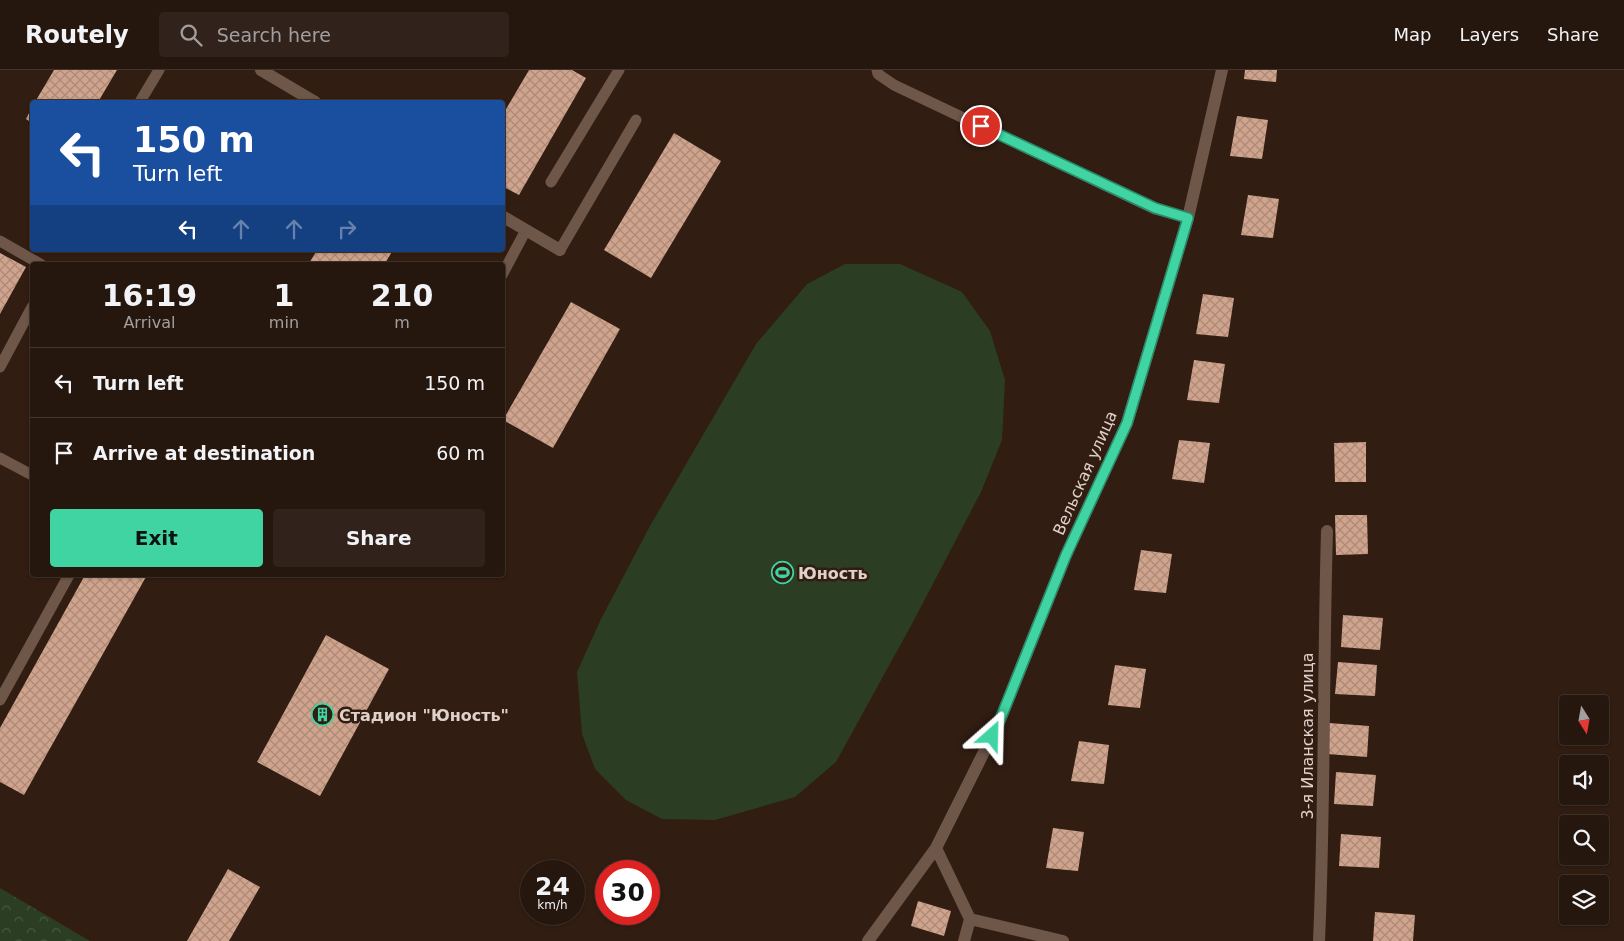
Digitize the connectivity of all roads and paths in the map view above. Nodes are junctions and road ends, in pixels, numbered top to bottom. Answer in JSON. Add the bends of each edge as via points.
{"nodes":[{"id":1,"x":158,"y":70,"type":"edge"},
{"id":2,"x":261,"y":70,"type":"edge"},
{"id":3,"x":619,"y":70,"type":"edge"},
{"id":4,"x":877,"y":70,"type":"edge"},
{"id":5,"x":1222,"y":70,"type":"edge"},
{"id":6,"x":141,"y":100,"type":"dead end"},
{"id":7,"x":312,"y":100,"type":"edge"},
{"id":8,"x":636,"y":120,"type":"dead end"},
{"id":9,"x":551,"y":182,"type":"dead end"},
{"id":10,"x":505,"y":218,"type":"edge"},
{"id":11,"x":1188,"y":218,"type":"junction"},
{"id":12,"x":526,"y":230,"type":"junction"},
{"id":13,"x":0,"y":241,"type":"edge"},
{"id":14,"x":560,"y":250,"type":"joint"},
{"id":15,"x":37,"y":262,"type":"edge"},
{"id":16,"x":505,"y":269,"type":"edge"},
{"id":17,"x":30,"y":311,"type":"edge"},
{"id":18,"x":0,"y":367,"type":"edge"},
{"id":19,"x":0,"y":458,"type":"edge"},
{"id":20,"x":30,"y":474,"type":"edge"},
{"id":21,"x":1327,"y":531,"type":"dead end"},
{"id":22,"x":69,"y":577,"type":"edge"},
{"id":23,"x":0,"y":700,"type":"edge"},
{"id":24,"x":936,"y":848,"type":"junction"},
{"id":25,"x":970,"y":920,"type":"junction"},
{"id":26,"x":868,"y":941,"type":"edge"},
{"id":27,"x":964,"y":941,"type":"edge"},
{"id":28,"x":1063,"y":941,"type":"edge"},
{"id":29,"x":1319,"y":941,"type":"edge"}],
"edges":[{"from":1,"to":6,"type":"lane"},
{"from":2,"to":7,"type":"street"},
{"from":3,"to":9,"type":"lane"},
{"from":4,"to":11,"type":"lane","via":[[878,74],[903,89],[1155,208]]},
{"from":5,"to":11,"type":"street","name":"Вельская улица"},
{"from":8,"to":14,"type":"lane"},
{"from":10,"to":12,"type":"street"},
{"from":11,"to":24,"type":"street","name":"Вельская улица","via":[[1127,423],[1066,555],[1000,720]]},
{"from":12,"to":14,"type":"street"},
{"from":12,"to":16,"type":"lane"},
{"from":13,"to":15,"type":"lane"},
{"from":17,"to":18,"type":"lane"},
{"from":19,"to":20,"type":"lane"},
{"from":21,"to":29,"type":"street","name":"3-я Иланская улица"},
{"from":22,"to":23,"type":"lane"},
{"from":24,"to":25,"type":"street"},
{"from":24,"to":26,"type":"street","name":"Вельская улица"},
{"from":25,"to":27,"type":"street"},
{"from":25,"to":28,"type":"street"}]}
